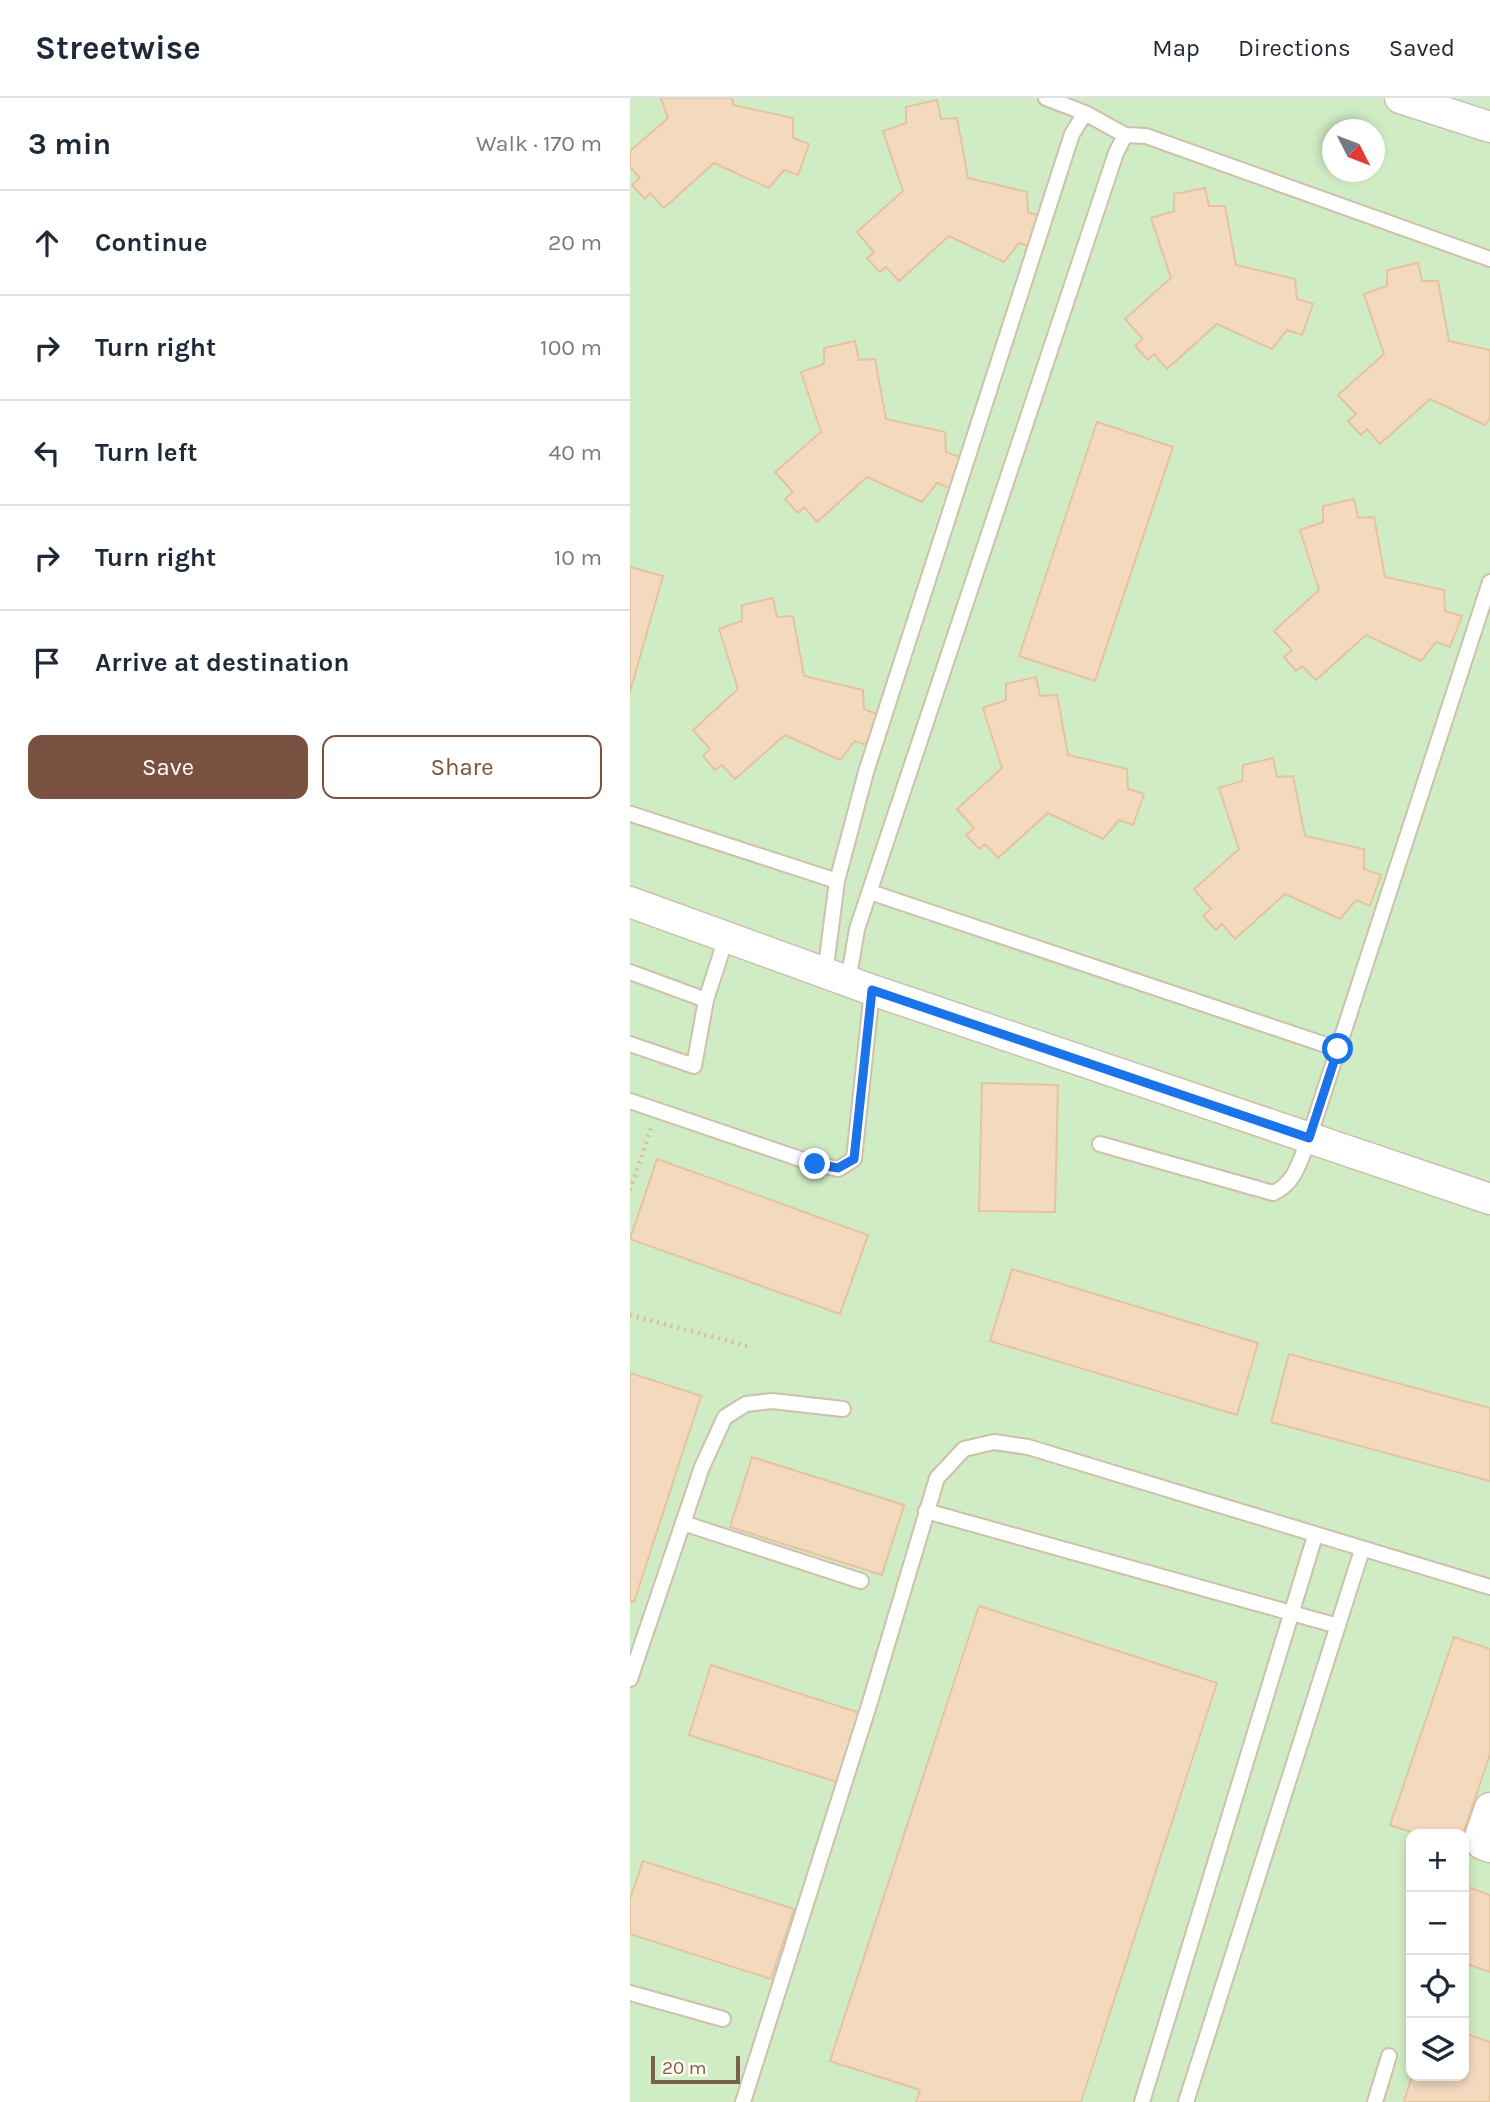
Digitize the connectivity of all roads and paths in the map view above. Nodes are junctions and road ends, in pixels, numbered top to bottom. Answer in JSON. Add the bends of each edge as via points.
{"nodes":[{"id":1,"x":1046,"y":98,"type":"edge"},
{"id":2,"x":1400,"y":98,"type":"edge"},
{"id":3,"x":1085,"y":113,"type":"junction"},
{"id":4,"x":1490,"y":127,"type":"edge"},
{"id":5,"x":1125,"y":135,"type":"junction"},
{"id":6,"x":1490,"y":259,"type":"edge"},
{"id":7,"x":1490,"y":582,"type":"edge"},
{"id":8,"x":631,"y":814,"type":"edge"},
{"id":9,"x":837,"y":881,"type":"junction"},
{"id":10,"x":870,"y":892,"type":"junction"},
{"id":11,"x":630,"y":902,"type":"edge"},
{"id":12,"x":726,"y":938,"type":"junction"},
{"id":13,"x":630,"y":972,"type":"edge"},
{"id":14,"x":848,"y":982,"type":"junction"},
{"id":15,"x":706,"y":1000,"type":"junction"},
{"id":16,"x":630,"y":1044,"type":"edge"},
{"id":17,"x":1338,"y":1049,"type":"junction"},
{"id":18,"x":630,"y":1101,"type":"edge"},
{"id":19,"x":657,"y":1111,"type":"junction"},
{"id":20,"x":1309,"y":1138,"type":"junction"},
{"id":21,"x":1100,"y":1144,"type":"dead end"},
{"id":22,"x":630,"y":1190,"type":"edge"},
{"id":23,"x":1490,"y":1199,"type":"edge"},
{"id":24,"x":630,"y":1315,"type":"edge"},
{"id":25,"x":747,"y":1346,"type":"dead end"},
{"id":26,"x":843,"y":1409,"type":"dead end"},
{"id":27,"x":926,"y":1511,"type":"junction"},
{"id":28,"x":683,"y":1523,"type":"junction"},
{"id":29,"x":1315,"y":1536,"type":"junction"},
{"id":30,"x":1362,"y":1550,"type":"junction"},
{"id":31,"x":861,"y":1581,"type":"dead end"},
{"id":32,"x":1490,"y":1587,"type":"edge"},
{"id":33,"x":1291,"y":1614,"type":"junction"},
{"id":34,"x":1338,"y":1626,"type":"junction"},
{"id":35,"x":630,"y":1679,"type":"edge"},
{"id":36,"x":1490,"y":1808,"type":"edge"},
{"id":37,"x":1490,"y":1847,"type":"edge"},
{"id":38,"x":630,"y":1993,"type":"edge"},
{"id":39,"x":723,"y":2019,"type":"dead end"},
{"id":40,"x":1389,"y":2056,"type":"dead end"},
{"id":41,"x":743,"y":2102,"type":"edge"},
{"id":42,"x":1143,"y":2102,"type":"edge"},
{"id":43,"x":1186,"y":2102,"type":"edge"},
{"id":44,"x":1375,"y":2102,"type":"edge"}],
"edges":[{"from":1,"to":3,"type":"lane"},
{"from":2,"to":4,"type":"street"},
{"from":3,"to":5,"type":"lane"},
{"from":3,"to":9,"type":"lane","via":[[1073,134],[911,630]]},
{"from":5,"to":6,"type":"lane","via":[[1146,136]]},
{"from":5,"to":10,"type":"lane"},
{"from":7,"to":17,"type":"lane"},
{"from":8,"to":9,"type":"lane"},
{"from":9,"to":14,"type":"lane"},
{"from":10,"to":14,"type":"lane","via":[[851,950]]},
{"from":10,"to":17,"type":"lane"},
{"from":11,"to":12,"type":"street"},
{"from":12,"to":14,"type":"street"},
{"from":12,"to":15,"type":"lane"},
{"from":13,"to":15,"type":"lane"},
{"from":14,"to":19,"type":"lane","via":[[854,1159],[838,1168],[815,1164]]},
{"from":14,"to":20,"type":"street"},
{"from":15,"to":16,"type":"lane","via":[[694,1066]]},
{"from":17,"to":20,"type":"lane"},
{"from":18,"to":19,"type":"lane"},
{"from":19,"to":22,"type":"path"},
{"from":20,"to":21,"type":"lane","via":[[1292,1180],[1273,1193]]},
{"from":20,"to":23,"type":"street"},
{"from":24,"to":25,"type":"path"},
{"from":26,"to":28,"type":"lane","via":[[772,1401],[746,1404],[725,1417]]},
{"from":27,"to":29,"type":"lane","via":[[937,1478],[964,1449],[994,1442],[1028,1447]]},
{"from":27,"to":33,"type":"lane"},
{"from":27,"to":41,"type":"lane"},
{"from":28,"to":31,"type":"lane"},
{"from":28,"to":35,"type":"lane"},
{"from":29,"to":30,"type":"lane"},
{"from":29,"to":33,"type":"lane"},
{"from":30,"to":32,"type":"lane"},
{"from":30,"to":34,"type":"lane"},
{"from":33,"to":34,"type":"lane"},
{"from":33,"to":42,"type":"lane"},
{"from":34,"to":43,"type":"lane"},
{"from":36,"to":37,"type":"street","via":[[1480,1837],[1482,1844]]},
{"from":38,"to":39,"type":"lane"},
{"from":40,"to":44,"type":"lane"}]}
